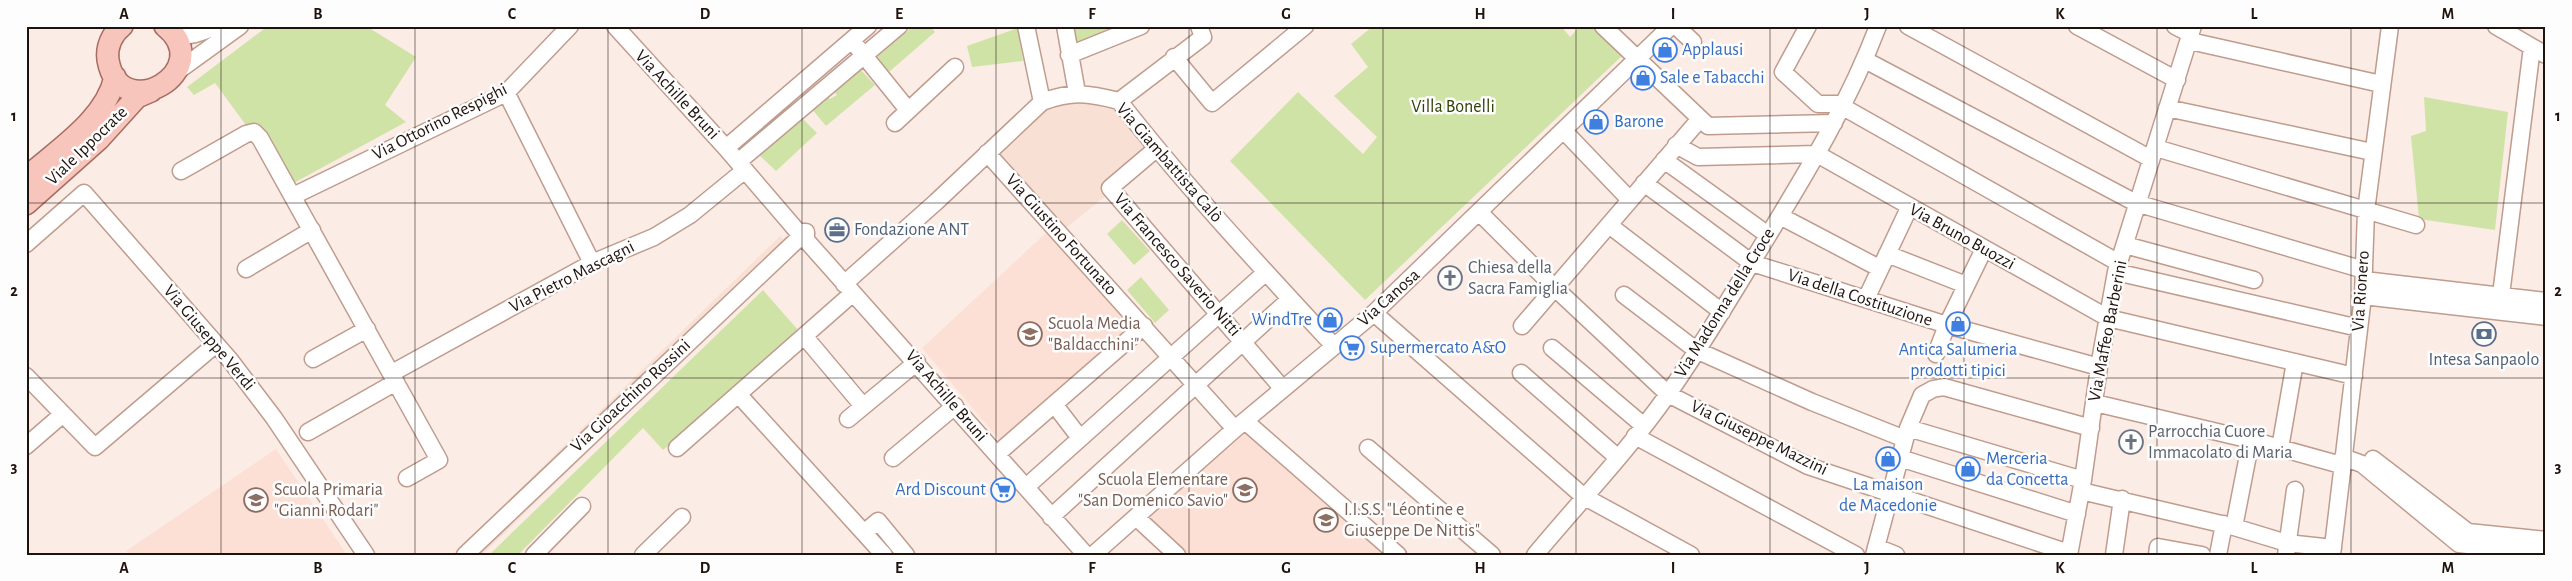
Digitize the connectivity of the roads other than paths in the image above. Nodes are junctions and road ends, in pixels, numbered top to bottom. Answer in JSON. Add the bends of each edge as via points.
{"nodes":[{"id":1,"x":216,"y":26,"type":"edge"},
{"id":2,"x":240,"y":26,"type":"edge"},
{"id":3,"x":570,"y":26,"type":"edge"},
{"id":4,"x":615,"y":26,"type":"edge"},
{"id":5,"x":868,"y":26,"type":"edge"},
{"id":6,"x":898,"y":26,"type":"edge"},
{"id":7,"x":1026,"y":26,"type":"edge"},
{"id":8,"x":1065,"y":26,"type":"edge"},
{"id":9,"x":1141,"y":26,"type":"edge"},
{"id":10,"x":1199,"y":26,"type":"edge"},
{"id":11,"x":1305,"y":26,"type":"edge"},
{"id":12,"x":1603,"y":26,"type":"edge"},
{"id":13,"x":1671,"y":26,"type":"edge"},
{"id":14,"x":1676,"y":26,"type":"edge"},
{"id":15,"x":1808,"y":26,"type":"edge"},
{"id":16,"x":1908,"y":26,"type":"edge"},
{"id":17,"x":2077,"y":26,"type":"edge"},
{"id":18,"x":2175,"y":26,"type":"edge"},
{"id":19,"x":2390,"y":26,"type":"edge"},
{"id":20,"x":2496,"y":26,"type":"edge"},
{"id":21,"x":1875,"y":28,"type":"edge"},
{"id":22,"x":116,"y":29,"type":"edge"},
{"id":23,"x":169,"y":30,"type":"edge"},
{"id":24,"x":2191,"y":34,"type":"edge"},
{"id":25,"x":852,"y":40,"type":"junction"},
{"id":26,"x":1692,"y":42,"type":"dead end"},
{"id":27,"x":2539,"y":51,"type":"edge"},
{"id":28,"x":865,"y":55,"type":"junction"},
{"id":29,"x":1069,"y":55,"type":"junction"},
{"id":30,"x":1174,"y":57,"type":"junction"},
{"id":31,"x":1636,"y":59,"type":"junction"},
{"id":32,"x":1865,"y":60,"type":"junction"},
{"id":33,"x":955,"y":67,"type":"dead end"},
{"id":34,"x":175,"y":73,"type":"junction"},
{"id":35,"x":115,"y":77,"type":"junction"},
{"id":36,"x":2177,"y":80,"type":"junction"},
{"id":37,"x":2381,"y":84,"type":"junction"},
{"id":38,"x":151,"y":91,"type":"junction"},
{"id":39,"x":506,"y":92,"type":"junction"},
{"id":40,"x":1077,"y":92,"type":"junction"},
{"id":41,"x":1119,"y":100,"type":"junction"},
{"id":42,"x":1042,"y":102,"type":"junction"},
{"id":43,"x":2167,"y":108,"type":"junction"},
{"id":44,"x":908,"y":110,"type":"junction"},
{"id":45,"x":1840,"y":113,"type":"junction"},
{"id":46,"x":1699,"y":120,"type":"junction"},
{"id":47,"x":895,"y":123,"type":"dead end"},
{"id":48,"x":1564,"y":131,"type":"junction"},
{"id":49,"x":1676,"y":145,"type":"junction"},
{"id":50,"x":726,"y":148,"type":"junction"},
{"id":51,"x":1156,"y":149,"type":"junction"},
{"id":52,"x":2372,"y":152,"type":"junction"},
{"id":53,"x":987,"y":153,"type":"junction"},
{"id":54,"x":1817,"y":154,"type":"junction"},
{"id":55,"x":2154,"y":154,"type":"junction"},
{"id":56,"x":1664,"y":160,"type":"junction"},
{"id":57,"x":742,"y":166,"type":"junction"},
{"id":58,"x":181,"y":171,"type":"dead end"},
{"id":59,"x":26,"y":178,"type":"edge"},
{"id":60,"x":1644,"y":183,"type":"junction"},
{"id":61,"x":293,"y":196,"type":"junction"},
{"id":62,"x":1630,"y":200,"type":"junction"},
{"id":63,"x":2136,"y":203,"type":"junction"},
{"id":64,"x":26,"y":204,"type":"edge"},
{"id":65,"x":1909,"y":208,"type":"junction"},
{"id":66,"x":2366,"y":211,"type":"junction"},
{"id":67,"x":1480,"y":213,"type":"junction"},
{"id":68,"x":1780,"y":216,"type":"junction"},
{"id":69,"x":1609,"y":225,"type":"junction"},
{"id":70,"x":2416,"y":225,"type":"dead end"},
{"id":71,"x":312,"y":230,"type":"junction"},
{"id":72,"x":1768,"y":235,"type":"junction"},
{"id":73,"x":800,"y":237,"type":"junction"},
{"id":74,"x":26,"y":244,"type":"edge"},
{"id":75,"x":2125,"y":245,"type":"junction"},
{"id":76,"x":1984,"y":249,"type":"junction"},
{"id":77,"x":1883,"y":261,"type":"junction"},
{"id":78,"x":592,"y":263,"type":"junction"},
{"id":79,"x":1752,"y":263,"type":"junction"},
{"id":80,"x":2118,"y":268,"type":"junction"},
{"id":81,"x":246,"y":269,"type":"dead end"},
{"id":82,"x":1266,"y":273,"type":"junction"},
{"id":83,"x":2254,"y":280,"type":"dead end"},
{"id":84,"x":2364,"y":282,"type":"junction"},
{"id":85,"x":1966,"y":285,"type":"junction"},
{"id":86,"x":848,"y":288,"type":"junction"},
{"id":87,"x":1556,"y":289,"type":"junction"},
{"id":88,"x":1624,"y":295,"type":"dead end"},
{"id":89,"x":1290,"y":299,"type":"junction"},
{"id":90,"x":1866,"y":299,"type":"junction"},
{"id":91,"x":2546,"y":301,"type":"edge"},
{"id":92,"x":2500,"y":303,"type":"junction"},
{"id":93,"x":1722,"y":312,"type":"junction"},
{"id":94,"x":1219,"y":313,"type":"junction"},
{"id":95,"x":1374,"y":313,"type":"junction"},
{"id":96,"x":2546,"y":317,"type":"edge"},
{"id":97,"x":2108,"y":318,"type":"junction"},
{"id":98,"x":1947,"y":325,"type":"junction"},
{"id":99,"x":1144,"y":326,"type":"junction"},
{"id":100,"x":1522,"y":326,"type":"dead end"},
{"id":101,"x":2358,"y":328,"type":"junction"},
{"id":102,"x":367,"y":329,"type":"junction"},
{"id":103,"x":804,"y":337,"type":"junction"},
{"id":104,"x":1243,"y":342,"type":"junction"},
{"id":105,"x":216,"y":344,"type":"junction"},
{"id":106,"x":1334,"y":346,"type":"junction"},
{"id":107,"x":1552,"y":348,"type":"dead end"},
{"id":108,"x":1696,"y":350,"type":"junction"},
{"id":109,"x":1936,"y":354,"type":"dead end"},
{"id":110,"x":1170,"y":357,"type":"junction"},
{"id":111,"x":313,"y":359,"type":"dead end"},
{"id":112,"x":916,"y":362,"type":"junction"},
{"id":113,"x":2295,"y":362,"type":"junction"},
{"id":114,"x":2099,"y":367,"type":"junction"},
{"id":115,"x":1521,"y":373,"type":"dead end"},
{"id":116,"x":26,"y":376,"type":"edge"},
{"id":117,"x":2354,"y":376,"type":"junction"},
{"id":118,"x":394,"y":378,"type":"junction"},
{"id":119,"x":1195,"y":384,"type":"junction"},
{"id":120,"x":1283,"y":389,"type":"junction"},
{"id":121,"x":738,"y":394,"type":"junction"},
{"id":122,"x":1668,"y":394,"type":"junction"},
{"id":123,"x":2095,"y":403,"type":"junction"},
{"id":124,"x":1054,"y":404,"type":"junction"},
{"id":125,"x":863,"y":406,"type":"junction"},
{"id":126,"x":955,"y":406,"type":"junction"},
{"id":127,"x":63,"y":414,"type":"junction"},
{"id":128,"x":848,"y":419,"type":"dead end"},
{"id":129,"x":1240,"y":425,"type":"junction"},
{"id":130,"x":2090,"y":428,"type":"junction"},
{"id":131,"x":1639,"y":431,"type":"junction"},
{"id":132,"x":308,"y":432,"type":"dead end"},
{"id":133,"x":1906,"y":433,"type":"junction"},
{"id":134,"x":1080,"y":438,"type":"junction"},
{"id":135,"x":2251,"y":440,"type":"junction"},
{"id":136,"x":26,"y":446,"type":"edge"},
{"id":137,"x":677,"y":448,"type":"dead end"},
{"id":138,"x":1368,"y":448,"type":"dead end"},
{"id":139,"x":2280,"y":448,"type":"junction"},
{"id":140,"x":997,"y":454,"type":"junction"},
{"id":141,"x":1617,"y":456,"type":"junction"},
{"id":142,"x":2343,"y":456,"type":"junction"},
{"id":143,"x":893,"y":458,"type":"dead end"},
{"id":144,"x":1900,"y":458,"type":"junction"},
{"id":145,"x":407,"y":478,"type":"dead end"},
{"id":146,"x":2082,"y":485,"type":"junction"},
{"id":147,"x":1026,"y":487,"type":"junction"},
{"id":148,"x":2295,"y":490,"type":"dead end"},
{"id":149,"x":1890,"y":494,"type":"junction"},
{"id":150,"x":1583,"y":496,"type":"junction"},
{"id":151,"x":2122,"y":499,"type":"junction"},
{"id":152,"x":582,"y":506,"type":"dead end"},
{"id":153,"x":2077,"y":514,"type":"junction"},
{"id":154,"x":682,"y":517,"type":"dead end"},
{"id":155,"x":1052,"y":517,"type":"junction"},
{"id":156,"x":1137,"y":518,"type":"junction"},
{"id":157,"x":2229,"y":526,"type":"junction"},
{"id":158,"x":865,"y":532,"type":"junction"},
{"id":159,"x":2546,"y":540,"type":"edge"},
{"id":160,"x":2287,"y":549,"type":"edge"},
{"id":161,"x":1875,"y":551,"type":"edge"},
{"id":162,"x":2332,"y":552,"type":"edge"},
{"id":163,"x":1096,"y":553,"type":"edge"},
{"id":164,"x":2069,"y":554,"type":"edge"},
{"id":165,"x":2546,"y":554,"type":"edge"},
{"id":166,"x":366,"y":555,"type":"edge"},
{"id":167,"x":465,"y":555,"type":"edge"},
{"id":168,"x":534,"y":555,"type":"edge"},
{"id":169,"x":643,"y":555,"type":"edge"},
{"id":170,"x":884,"y":555,"type":"edge"},
{"id":171,"x":906,"y":555,"type":"edge"},
{"id":172,"x":1177,"y":555,"type":"edge"},
{"id":173,"x":1398,"y":555,"type":"edge"},
{"id":174,"x":1492,"y":555,"type":"edge"},
{"id":175,"x":1534,"y":555,"type":"edge"},
{"id":176,"x":1691,"y":555,"type":"edge"},
{"id":177,"x":1856,"y":555,"type":"edge"},
{"id":178,"x":1896,"y":555,"type":"edge"},
{"id":179,"x":2114,"y":555,"type":"edge"},
{"id":180,"x":2157,"y":555,"type":"edge"},
{"id":181,"x":2202,"y":555,"type":"edge"},
{"id":182,"x":2218,"y":555,"type":"edge"}],
"edges":[{"from":1,"to":23,"type":"street","via":[[202,33],[183,36]]},
{"from":2,"to":34,"type":"street"},
{"from":3,"to":39,"type":"street","name":"Via Ottorino Respighi"},
{"from":4,"to":50,"type":"street","name":"Via Achille Bruni"},
{"from":5,"to":25,"type":"street"},
{"from":6,"to":28,"type":"street","name":"Via Pietro Mascagni"},
{"from":7,"to":42,"type":"street"},
{"from":8,"to":29,"type":"street"},
{"from":9,"to":29,"type":"street"},
{"from":10,"to":30,"type":"street","via":[[1203,37]]},
{"from":11,"to":30,"type":"street","via":[[1212,103]]},
{"from":12,"to":31,"type":"street"},
{"from":13,"to":31,"type":"street","name":"Via Canosa"},
{"from":14,"to":26,"type":"street"},
{"from":15,"to":45,"type":"street","via":[[1783,72],[1818,104],[1836,104]]},
{"from":16,"to":55,"type":"street"},
{"from":17,"to":36,"type":"street"},
{"from":18,"to":24,"type":"street"},
{"from":19,"to":37,"type":"street","name":"Via Rionero"},
{"from":20,"to":27,"type":"street"},
{"from":21,"to":32,"type":"street","name":"Via Madonna della Croce"},
{"from":22,"to":35,"type":"main road","via":[[107,55]]},
{"from":23,"to":34,"type":"main road","via":[[180,53]]},
{"from":24,"to":36,"type":"street","name":"Via Maffeo Barberini"},
{"from":24,"to":37,"type":"street"},
{"from":25,"to":28,"type":"street"},
{"from":25,"to":50,"type":"street"},
{"from":27,"to":92,"type":"street"},
{"from":28,"to":44,"type":"street"},
{"from":28,"to":57,"type":"street","name":"Via Pietro Mascagni"},
{"from":29,"to":40,"type":"street"},
{"from":30,"to":41,"type":"street"},
{"from":31,"to":46,"type":"street"},
{"from":31,"to":48,"type":"street","name":"Via Canosa"},
{"from":32,"to":45,"type":"street","name":"Via Madonna della Croce"},
{"from":32,"to":63,"type":"street"},
{"from":33,"to":44,"type":"street"},
{"from":34,"to":38,"type":"main road","name":"Viale Ippocrate","via":[[169,81]]},
{"from":35,"to":38,"type":"main road","via":[[131,89]]},
{"from":35,"to":59,"type":"main road","name":"Viale Ippocrate","via":[[107,101]]},
{"from":36,"to":43,"type":"street","name":"Via Maffeo Barberini"},
{"from":37,"to":52,"type":"street","name":"Via Rionero"},
{"from":38,"to":64,"type":"main road","name":"Viale Ippocrate","via":[[137,97],[98,139]]},
{"from":39,"to":61,"type":"street","name":"Via Ottorino Respighi"},
{"from":39,"to":78,"type":"street"},
{"from":40,"to":41,"type":"street","name":"Via Giambattista Calò"},
{"from":40,"to":42,"type":"street","name":"Via Giambattista Calò"},
{"from":41,"to":51,"type":"street","name":"Via Giambattista Calò"},
{"from":42,"to":53,"type":"street","name":"Via Giambattista Calò"},
{"from":43,"to":52,"type":"street"},
{"from":43,"to":55,"type":"street","name":"Via Maffeo Barberini"},
{"from":44,"to":47,"type":"street"},
{"from":45,"to":46,"type":"street","via":[[1708,126]]},
{"from":45,"to":54,"type":"street","name":"Via Madonna della Croce"},
{"from":45,"to":80,"type":"street"},
{"from":46,"to":49,"type":"street"},
{"from":48,"to":62,"type":"street"},
{"from":48,"to":67,"type":"street","name":"Via Canosa"},
{"from":49,"to":54,"type":"street","via":[[1698,157]]},
{"from":49,"to":56,"type":"street"},
{"from":50,"to":57,"type":"street","name":"Via Achille Bruni"},
{"from":51,"to":82,"type":"street","name":"Via Giambattista Calò"},
{"from":51,"to":94,"type":"street","name":"Via Francesco Saverio Nitti","via":[[1110,188]]},
{"from":52,"to":66,"type":"street","name":"Via Rionero"},
{"from":53,"to":86,"type":"street","name":"Via Giambattista Calò"},
{"from":53,"to":99,"type":"street","name":"Via Giustino Fortunato"},
{"from":54,"to":65,"type":"street","name":"Via Bruno Buozzi"},
{"from":54,"to":68,"type":"street","name":"Via Madonna della Croce"},
{"from":55,"to":63,"type":"street","name":"Via Maffeo Barberini"},
{"from":55,"to":66,"type":"street"},
{"from":56,"to":60,"type":"street"},
{"from":56,"to":72,"type":"street"},
{"from":57,"to":73,"type":"street","name":"Via Achille Bruni"},
{"from":57,"to":78,"type":"street","name":"Via Pietro Mascagni","via":[[690,214],[654,237]]},
{"from":58,"to":61,"type":"street","via":[[254,132]]},
{"from":60,"to":62,"type":"street"},
{"from":60,"to":79,"type":"street","name":"Via della Costituzione"},
{"from":61,"to":71,"type":"street"},
{"from":62,"to":69,"type":"street"},
{"from":63,"to":75,"type":"street","name":"Via Maffeo Barberini"},
{"from":63,"to":84,"type":"street"},
{"from":65,"to":76,"type":"street","name":"Via Bruno Buozzi"},
{"from":65,"to":77,"type":"street"},
{"from":66,"to":70,"type":"street"},
{"from":66,"to":84,"type":"street","name":"Via Rionero"},
{"from":67,"to":87,"type":"street","name":"Via Giuseppe Mazzini"},
{"from":67,"to":95,"type":"street","name":"Via Canosa"},
{"from":68,"to":72,"type":"street","name":"Via Madonna della Croce"},
{"from":68,"to":77,"type":"street"},
{"from":69,"to":87,"type":"street"},
{"from":69,"to":93,"type":"street"},
{"from":71,"to":81,"type":"street"},
{"from":71,"to":102,"type":"street"},
{"from":72,"to":79,"type":"street","name":"Via Madonna della Croce"},
{"from":73,"to":86,"type":"street","name":"Via Achille Bruni"},
{"from":73,"to":167,"type":"street","name":"Via Gioacchino Rossini"},
{"from":74,"to":105,"type":"street","name":"Via Giuseppe Verdi","via":[[84,193]]},
{"from":75,"to":80,"type":"street","name":"Via Maffeo Barberini"},
{"from":75,"to":83,"type":"street"},
{"from":76,"to":85,"type":"street"},
{"from":76,"to":97,"type":"street","name":"Via Bruno Buozzi"},
{"from":77,"to":85,"type":"street"},
{"from":77,"to":90,"type":"street"},
{"from":78,"to":118,"type":"street","name":"Via Pietro Mascagni"},
{"from":79,"to":90,"type":"street","name":"Via della Costituzione"},
{"from":79,"to":93,"type":"street","name":"Via Madonna della Croce"},
{"from":80,"to":97,"type":"street","name":"Via Maffeo Barberini"},
{"from":80,"to":101,"type":"street"},
{"from":82,"to":89,"type":"street","name":"Via Giambattista Calò"},
{"from":82,"to":94,"type":"street"},
{"from":84,"to":92,"type":"street"},
{"from":84,"to":101,"type":"street","name":"Via Rionero"},
{"from":85,"to":98,"type":"street"},
{"from":86,"to":103,"type":"street","name":"Via Giambattista Calò"},
{"from":86,"to":112,"type":"street","name":"Via Achille Bruni"},
{"from":87,"to":100,"type":"street"},
{"from":87,"to":122,"type":"street","name":"Via Giuseppe Mazzini"},
{"from":88,"to":108,"type":"street"},
{"from":89,"to":104,"type":"street"},
{"from":89,"to":106,"type":"street","name":"Via Giambattista Calò"},
{"from":90,"to":98,"type":"street","name":"Via della Costituzione"},
{"from":91,"to":92,"type":"street"},
{"from":92,"to":96,"type":"street"},
{"from":93,"to":108,"type":"street","name":"Via Madonna della Croce"},
{"from":94,"to":104,"type":"street","name":"Via Francesco Saverio Nitti"},
{"from":94,"to":110,"type":"street"},
{"from":95,"to":106,"type":"street","name":"Via Canosa"},
{"from":95,"to":150,"type":"street"},
{"from":97,"to":113,"type":"street","name":"Via Bruno Buozzi"},
{"from":97,"to":114,"type":"street","name":"Via Maffeo Barberini"},
{"from":98,"to":109,"type":"street"},
{"from":98,"to":114,"type":"street","name":"Via della Costituzione"},
{"from":99,"to":110,"type":"street","name":"Via Giustino Fortunato"},
{"from":99,"to":124,"type":"street"},
{"from":101,"to":117,"type":"street","name":"Via Rionero"},
{"from":102,"to":111,"type":"street"},
{"from":102,"to":118,"type":"street"},
{"from":103,"to":121,"type":"street","name":"Via Giambattista Calò"},
{"from":103,"to":125,"type":"street"},
{"from":104,"to":119,"type":"street"},
{"from":104,"to":120,"type":"street","name":"Via Francesco Saverio Nitti"},
{"from":105,"to":127,"type":"street","via":[[95,448]]},
{"from":105,"to":166,"type":"street","name":"Via Giuseppe Verdi","via":[[274,418]]},
{"from":106,"to":120,"type":"street","name":"Via Canosa"},
{"from":107,"to":131,"type":"street"},
{"from":108,"to":122,"type":"street","name":"Via Madonna della Croce"},
{"from":108,"to":133,"type":"street","via":[[1812,402]]},
{"from":110,"to":119,"type":"street","name":"Via Giustino Fortunato"},
{"from":110,"to":134,"type":"street"},
{"from":112,"to":125,"type":"street"},
{"from":112,"to":126,"type":"street","name":"Via Achille Bruni"},
{"from":113,"to":117,"type":"street","name":"Via Bruno Buozzi"},
{"from":113,"to":139,"type":"street"},
{"from":114,"to":123,"type":"street","name":"Via Maffeo Barberini"},
{"from":115,"to":141,"type":"street"},
{"from":116,"to":127,"type":"street"},
{"from":117,"to":142,"type":"street","name":"Via Rionero"},
{"from":118,"to":132,"type":"street","name":"Via Pietro Mascagni"},
{"from":118,"to":145,"type":"street","via":[[439,460]]},
{"from":119,"to":129,"type":"street","name":"Via Giustino Fortunato"},
{"from":119,"to":155,"type":"street"},
{"from":120,"to":129,"type":"street","name":"Via Canosa"},
{"from":121,"to":137,"type":"street","name":"Via Giambattista Calò"},
{"from":121,"to":158,"type":"street"},
{"from":122,"to":131,"type":"street","name":"Via Madonna della Croce"},
{"from":122,"to":149,"type":"street","name":"Via Giuseppe Mazzini","via":[[1808,466]]},
{"from":123,"to":130,"type":"street","name":"Via Maffeo Barberini"},
{"from":123,"to":135,"type":"street"},
{"from":124,"to":134,"type":"street"},
{"from":124,"to":140,"type":"street"},
{"from":125,"to":128,"type":"street"},
{"from":126,"to":140,"type":"street","name":"Via Achille Bruni"},
{"from":126,"to":143,"type":"street"},
{"from":127,"to":136,"type":"street"},
{"from":129,"to":156,"type":"street","name":"Via Canosa"},
{"from":129,"to":173,"type":"street","name":"Via Giustino Fortunato"},
{"from":130,"to":133,"type":"street","via":[[1944,387],[1922,395]]},
{"from":130,"to":146,"type":"street","name":"Via Maffeo Barberini"},
{"from":131,"to":141,"type":"street","name":"Via Madonna della Croce"},
{"from":131,"to":177,"type":"street"},
{"from":133,"to":144,"type":"street"},
{"from":133,"to":146,"type":"street"},
{"from":134,"to":147,"type":"street"},
{"from":135,"to":139,"type":"street"},
{"from":135,"to":157,"type":"street"},
{"from":138,"to":174,"type":"street"},
{"from":139,"to":142,"type":"street"},
{"from":140,"to":147,"type":"street","name":"Via Achille Bruni"},
{"from":141,"to":150,"type":"street","name":"Via Madonna della Croce"},
{"from":142,"to":159,"type":"street","via":[[2365,453],[2468,532]]},
{"from":142,"to":162,"type":"street","name":"Via Rionero"},
{"from":142,"to":165,"type":"street","via":[[2362,464],[2459,544]]},
{"from":144,"to":149,"type":"street"},
{"from":144,"to":153,"type":"street"},
{"from":146,"to":151,"type":"street"},
{"from":146,"to":153,"type":"street","name":"Via Maffeo Barberini"},
{"from":147,"to":155,"type":"street","name":"Via Achille Bruni"},
{"from":148,"to":160,"type":"street"},
{"from":149,"to":161,"type":"street"},
{"from":149,"to":164,"type":"street","name":"Via Giuseppe Mazzini"},
{"from":150,"to":175,"type":"street","name":"Via Madonna della Croce"},
{"from":150,"to":176,"type":"street"},
{"from":151,"to":157,"type":"street"},
{"from":151,"to":179,"type":"street"},
{"from":152,"to":168,"type":"street"},
{"from":153,"to":164,"type":"street","name":"Via Maffeo Barberini"},
{"from":154,"to":169,"type":"street"},
{"from":155,"to":163,"type":"street","name":"Via Achille Bruni"},
{"from":156,"to":163,"type":"street","name":"Via Canosa"},
{"from":156,"to":172,"type":"street"},
{"from":157,"to":160,"type":"street"},
{"from":157,"to":182,"type":"street"},
{"from":158,"to":170,"type":"street"},
{"from":158,"to":171,"type":"street","via":[[878,521]]},
{"from":160,"to":162,"type":"street"},
{"from":161,"to":178,"type":"street"},
{"from":180,"to":181,"type":"street","via":[[2158,547]]}]}
